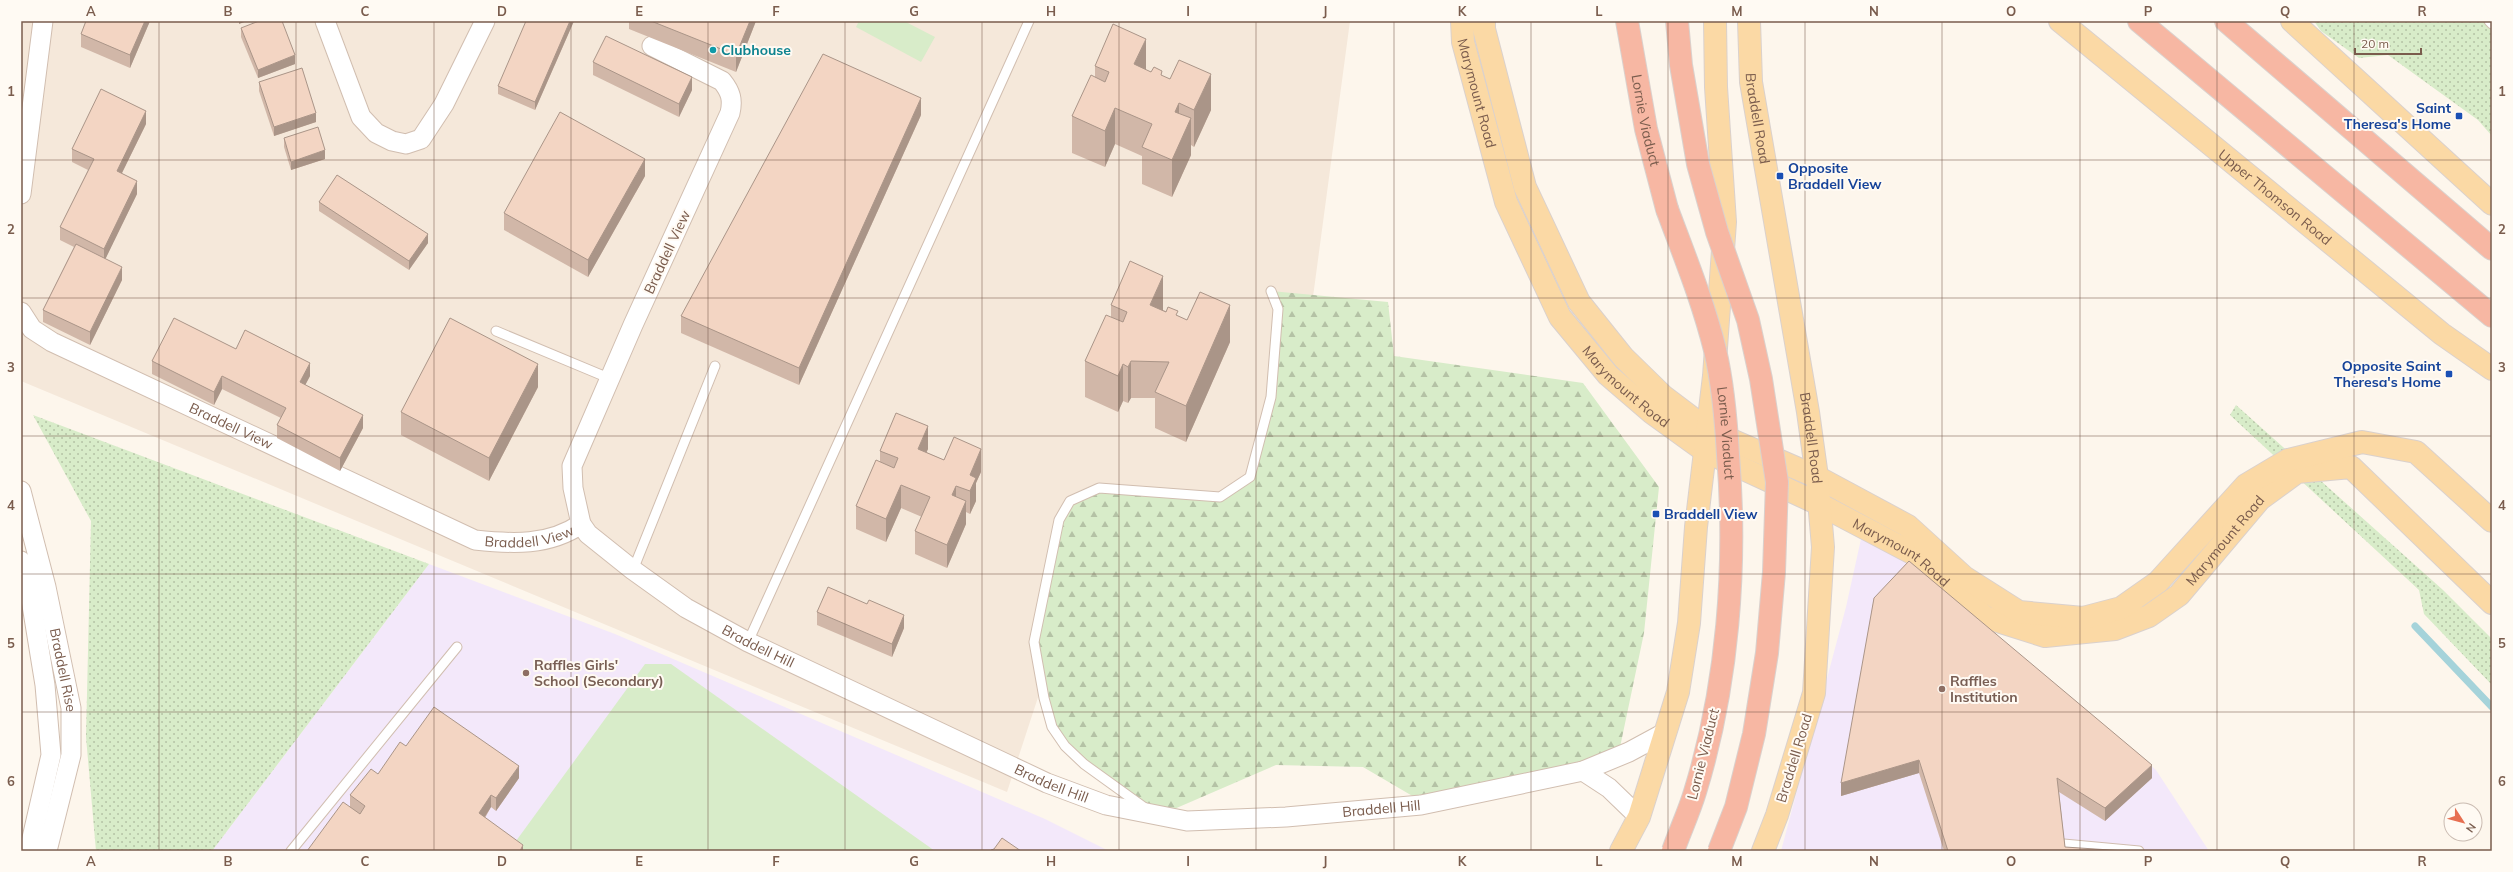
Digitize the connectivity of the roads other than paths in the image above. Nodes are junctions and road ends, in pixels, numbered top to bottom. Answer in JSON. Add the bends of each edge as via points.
{"nodes":[{"id":1,"x":43,"y":21,"type":"edge"},
{"id":2,"x":325,"y":21,"type":"edge"},
{"id":3,"x":485,"y":21,"type":"edge"},
{"id":4,"x":1028,"y":21,"type":"edge"},
{"id":5,"x":1462,"y":21,"type":"edge"},
{"id":6,"x":1484,"y":21,"type":"edge"},
{"id":7,"x":1627,"y":21,"type":"edge"},
{"id":8,"x":1677,"y":21,"type":"edge"},
{"id":9,"x":1750,"y":21,"type":"edge"},
{"id":10,"x":2060,"y":21,"type":"edge"},
{"id":11,"x":2139,"y":21,"type":"edge"},
{"id":12,"x":2226,"y":21,"type":"edge"},
{"id":13,"x":2292,"y":21,"type":"edge"},
{"id":14,"x":2489,"y":21,"type":"edge"},
{"id":15,"x":1714,"y":23,"type":"edge"},
{"id":16,"x":2492,"y":24,"type":"edge"},
{"id":17,"x":652,"y":46,"type":"dead end"},
{"id":18,"x":21,"y":194,"type":"edge"},
{"id":19,"x":2492,"y":204,"type":"edge"},
{"id":20,"x":2492,"y":249,"type":"edge"},
{"id":21,"x":1271,"y":291,"type":"dead end"},
{"id":22,"x":21,"y":312,"type":"edge"},
{"id":23,"x":2492,"y":316,"type":"edge"},
{"id":24,"x":496,"y":331,"type":"dead end"},
{"id":25,"x":715,"y":366,"type":"dead end"},
{"id":26,"x":2492,"y":369,"type":"edge"},
{"id":27,"x":611,"y":379,"type":"junction"},
{"id":28,"x":1708,"y":430,"type":"junction"},
{"id":29,"x":1705,"y":451,"type":"junction"},
{"id":30,"x":1817,"y":476,"type":"junction"},
{"id":31,"x":21,"y":491,"type":"edge"},
{"id":32,"x":1819,"y":504,"type":"junction"},
{"id":33,"x":2492,"y":521,"type":"edge"},
{"id":34,"x":581,"y":524,"type":"junction"},
{"id":35,"x":21,"y":561,"type":"edge"},
{"id":36,"x":633,"y":570,"type":"junction"},
{"id":37,"x":2492,"y":603,"type":"edge"},
{"id":38,"x":748,"y":642,"type":"junction"},
{"id":39,"x":457,"y":647,"type":"dead end"},
{"id":40,"x":1666,"y":732,"type":"junction"},
{"id":41,"x":1583,"y":771,"type":"junction"},
{"id":42,"x":1157,"y":816,"type":"junction"},
{"id":43,"x":1639,"y":817,"type":"junction"},
{"id":44,"x":2043,"y":842,"type":"edge"},
{"id":45,"x":28,"y":851,"type":"edge"},
{"id":46,"x":47,"y":851,"type":"edge"},
{"id":47,"x":291,"y":851,"type":"edge"},
{"id":48,"x":1621,"y":851,"type":"edge"},
{"id":49,"x":1673,"y":851,"type":"edge"},
{"id":50,"x":1719,"y":851,"type":"edge"},
{"id":51,"x":1763,"y":851,"type":"edge"},
{"id":52,"x":2139,"y":851,"type":"edge"}],
"edges":[{"from":1,"to":18,"type":"street"},
{"from":2,"to":3,"type":"street","via":[[361,117],[376,132],[392,141],[406,144],[421,139],[444,104]]},
{"from":4,"to":38,"type":"lane"},
{"from":5,"to":29,"type":"main road","name":"Marymount Road","via":[[1463,42],[1506,202],[1560,317],[1608,375],[1651,412]]},
{"from":6,"to":28,"type":"main road","name":"Marymount Road","via":[[1525,187],[1579,302],[1623,357],[1663,396]]},
{"from":7,"to":49,"type":"highway","name":"Lornie Viaduct","bridge":true,"via":[[1646,129],[1667,209],[1700,299],[1715,350],[1724,400],[1731,492],[1731,572],[1724,649],[1712,724],[1695,792]]},
{"from":8,"to":50,"type":"highway","bridge":true,"via":[[1681,65],[1698,164],[1717,232],[1748,320],[1761,379],[1777,482],[1774,572],[1767,653],[1754,734],[1736,807]]},
{"from":9,"to":30,"type":"main road","name":"Braddell Road","via":[[1751,82]]},
{"from":10,"to":26,"type":"main road","name":"Upper Thomson Road","via":[[2442,334]]},
{"from":11,"to":23,"type":"highway"},
{"from":12,"to":20,"type":"highway"},
{"from":13,"to":19,"type":"main road"},
{"from":14,"to":16,"type":"lane"},
{"from":15,"to":28,"type":"main road","via":[[1725,222]]},
{"from":17,"to":27,"type":"street","name":"Braddell View","via":[[722,81],[730,91],[732,103],[730,114],[633,325]]},
{"from":21,"to":42,"type":"lane","via":[[1278,309],[1271,397],[1250,477],[1220,497],[1100,488],[1070,501],[1059,520],[1034,642],[1052,727],[1065,746],[1084,764]]},
{"from":22,"to":34,"type":"street","name":"Braddell View","via":[[32,329],[52,342],[475,540],[519,544],[557,537]]},
{"from":24,"to":27,"type":"lane"},
{"from":25,"to":36,"type":"lane"},
{"from":27,"to":34,"type":"street","name":"Braddell View","via":[[582,437],[572,466],[573,488]]},
{"from":28,"to":29,"type":"main road"},
{"from":28,"to":30,"type":"main road","name":"Marymount Road"},
{"from":29,"to":32,"type":"main road","name":"Marymount Road"},
{"from":29,"to":40,"type":"main road","via":[[1689,623],[1678,692]]},
{"from":30,"to":32,"type":"main road","name":"Braddell Road"},
{"from":30,"to":33,"type":"main road","name":"Marymount Road","via":[[1908,526],[1964,577],[2019,612],[2083,618],[2121,608],[2158,582],[2246,485],[2288,460],[2362,442],[2416,452]]},
{"from":31,"to":46,"type":"street","name":"Braddell Rise","via":[[46,587],[71,708],[71,755]]},
{"from":32,"to":37,"type":"main road","name":"Marymount Road","via":[[1914,554],[1985,617],[2045,636],[2115,629],[2149,616],[2179,595],[2260,499],[2297,472],[2351,467]]},
{"from":32,"to":51,"type":"main road","name":"Braddell Road","via":[[1823,547],[1814,693],[1777,815]]},
{"from":34,"to":36,"type":"street","name":"Braddell Hill","via":[[598,542]]},
{"from":35,"to":45,"type":"street","name":"Braddell Rise","via":[[30,593],[45,685],[51,755]]},
{"from":36,"to":38,"type":"street","name":"Braddell Hill","via":[[686,608]]},
{"from":38,"to":42,"type":"street","name":"Braddell Hill","via":[[1047,783],[1106,805]]},
{"from":39,"to":47,"type":"lane"},
{"from":40,"to":41,"type":"street","name":"Braddell Hill","via":[[1629,752]]},
{"from":40,"to":43,"type":"main road"},
{"from":41,"to":42,"type":"street","name":"Braddell Hill","via":[[1421,805],[1259,819],[1187,821]]},
{"from":41,"to":43,"type":"street","via":[[1609,788]]},
{"from":43,"to":48,"type":"main road"},
{"from":44,"to":52,"type":"lane"}]}
